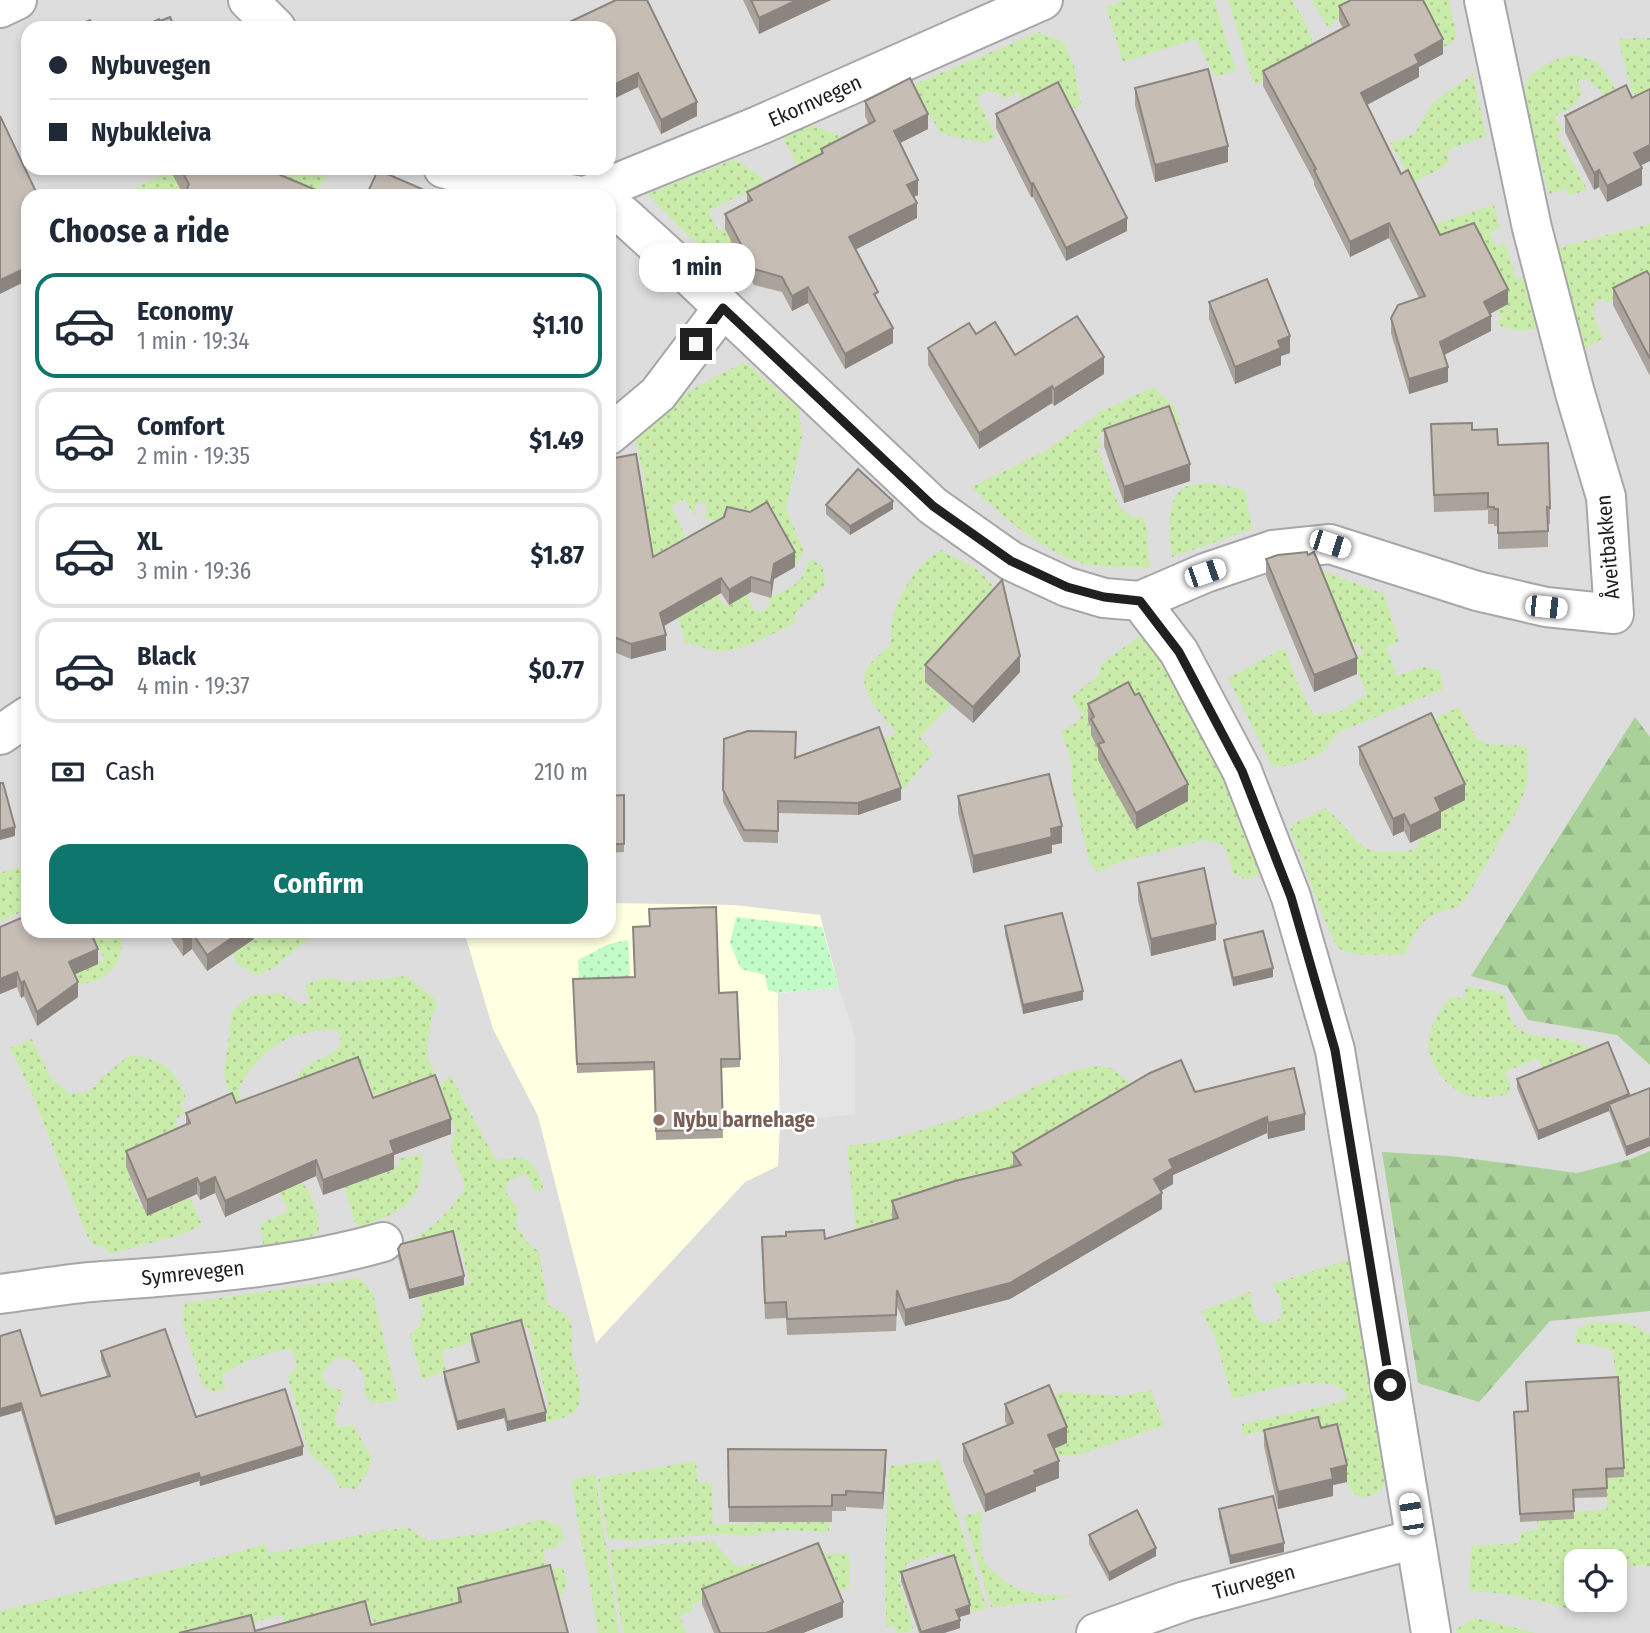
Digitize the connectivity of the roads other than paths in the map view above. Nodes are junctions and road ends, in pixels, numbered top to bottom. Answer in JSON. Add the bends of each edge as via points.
{"nodes":[{"id":1,"x":17,"y":0,"type":"edge"},
{"id":2,"x":248,"y":0,"type":"edge"},
{"id":3,"x":1043,"y":0,"type":"edge"},
{"id":4,"x":1484,"y":0,"type":"edge"},
{"id":5,"x":0,"y":8,"type":"edge"},
{"id":6,"x":269,"y":21,"type":"edge"},
{"id":7,"x":466,"y":175,"type":"edge"},
{"id":8,"x":541,"y":189,"type":"edge"},
{"id":9,"x":601,"y":189,"type":"edge"},
{"id":10,"x":616,"y":212,"type":"edge"},
{"id":11,"x":723,"y":308,"type":"junction"},
{"id":12,"x":616,"y":429,"type":"edge"},
{"id":13,"x":1140,"y":601,"type":"junction"},
{"id":14,"x":21,"y":721,"type":"edge"},
{"id":15,"x":0,"y":735,"type":"edge"},
{"id":16,"x":383,"y":1242,"type":"dead end"},
{"id":17,"x":0,"y":1294,"type":"edge"},
{"id":18,"x":1415,"y":1539,"type":"junction"},
{"id":19,"x":1096,"y":1633,"type":"edge"},
{"id":20,"x":1431,"y":1633,"type":"edge"}],
"edges":[{"from":1,"to":5,"type":"street"},
{"from":2,"to":6,"type":"street"},
{"from":3,"to":9,"type":"street","name":"Ekornvegen","via":[[761,125]]},
{"from":4,"to":13,"type":"street","name":"Åveitbakken","via":[[1532,228],[1606,497],[1614,614],[1546,607],[1477,591],[1330,544],[1273,550]]},
{"from":7,"to":8,"type":"street"},
{"from":10,"to":11,"type":"street"},
{"from":11,"to":12,"type":"street","via":[[658,394]]},
{"from":11,"to":13,"type":"street","via":[[933,506],[1011,561],[1067,587]]},
{"from":13,"to":18,"type":"street","via":[[1179,652],[1242,771],[1291,897],[1335,1050]]},
{"from":14,"to":15,"type":"street"},
{"from":16,"to":17,"type":"street","name":"Symrevegen","via":[[341,1254],[265,1265]]},
{"from":18,"to":19,"type":"street","name":"Tiurvegen","via":[[1185,1601]]},
{"from":18,"to":20,"type":"street"}]}
